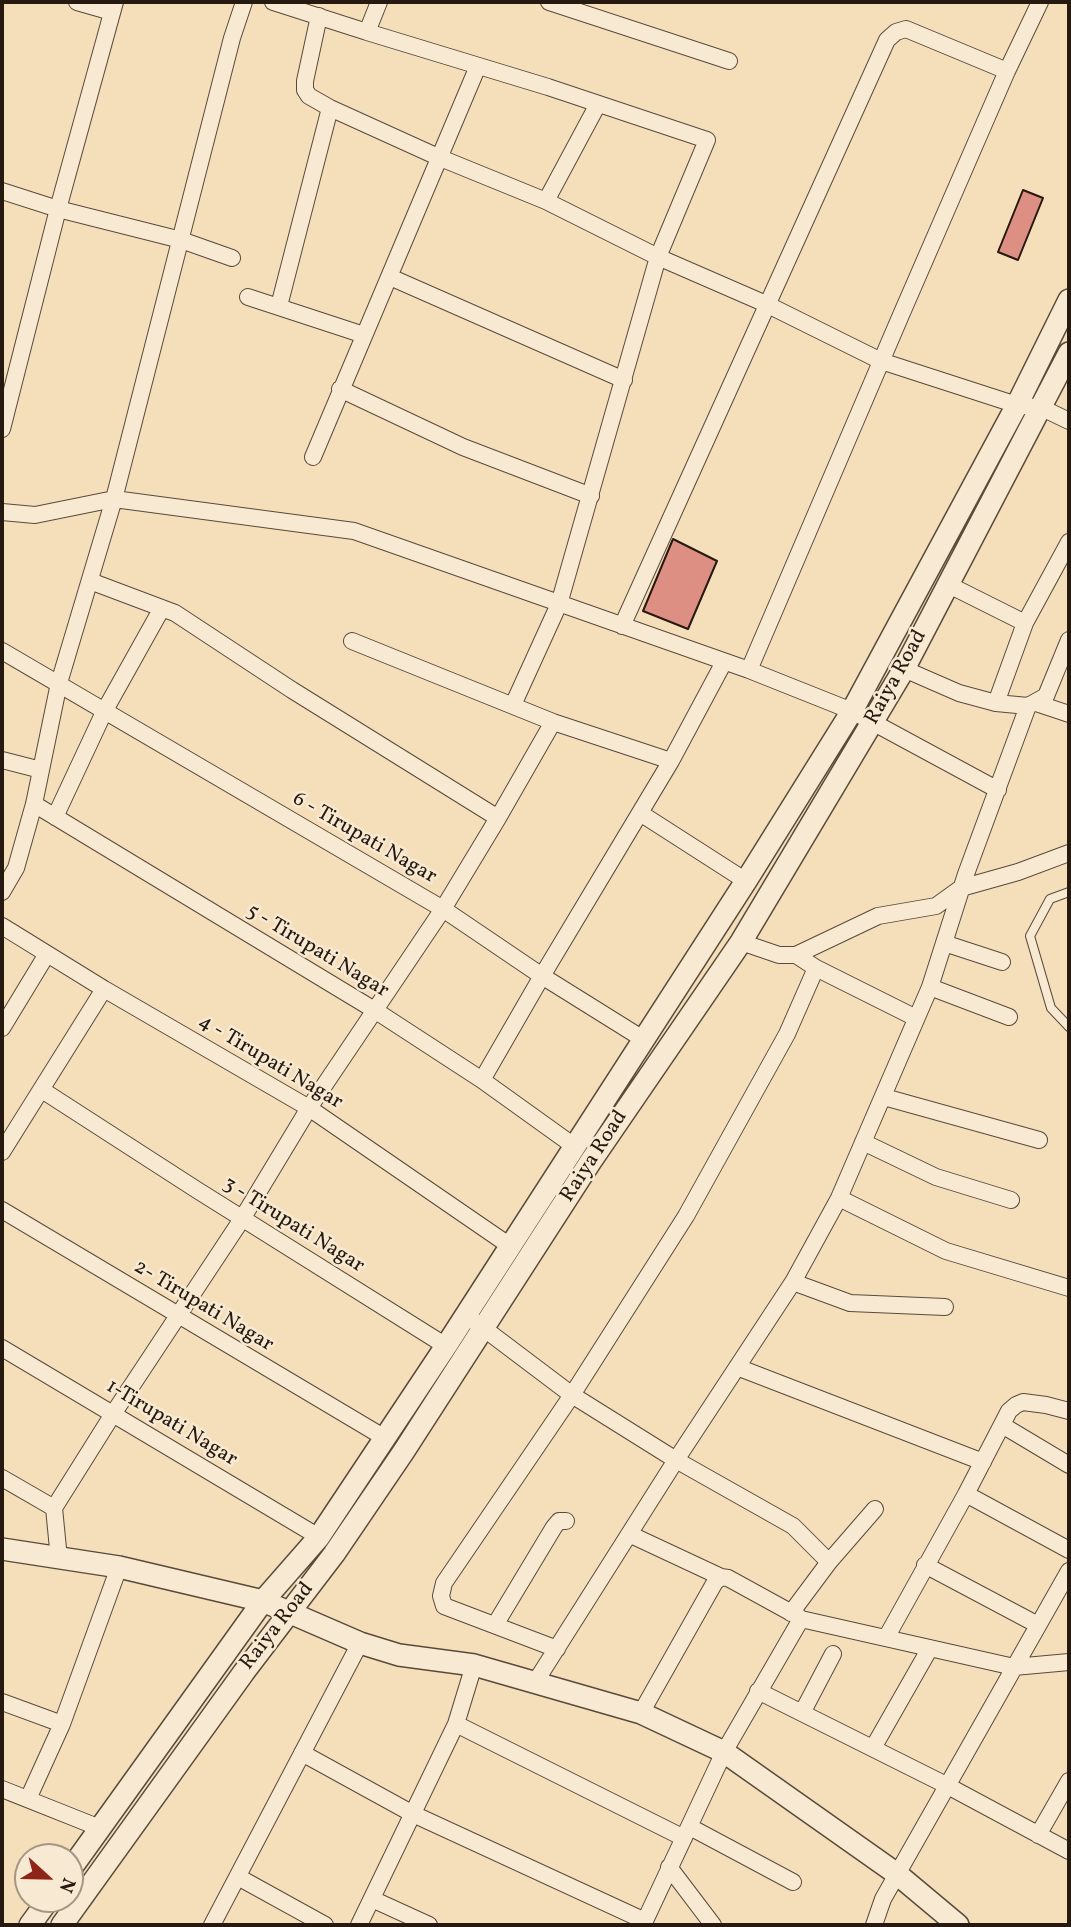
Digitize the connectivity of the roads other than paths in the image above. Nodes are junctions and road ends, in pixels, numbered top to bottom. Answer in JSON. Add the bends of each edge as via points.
{"nodes":[{"id":1,"x":77,"y":2,"type":"edge"},
{"id":2,"x":244,"y":2,"type":"edge"},
{"id":3,"x":273,"y":2,"type":"edge"},
{"id":4,"x":379,"y":2,"type":"edge"},
{"id":5,"x":549,"y":2,"type":"edge"},
{"id":6,"x":1040,"y":2,"type":"edge"},
{"id":7,"x":113,"y":7,"type":"edge"},
{"id":8,"x":319,"y":16,"type":"junction"},
{"id":9,"x":367,"y":32,"type":"junction"},
{"id":10,"x":729,"y":61,"type":"dead end"},
{"id":11,"x":478,"y":66,"type":"junction"},
{"id":12,"x":1007,"y":71,"type":"junction"},
{"id":13,"x":598,"y":104,"type":"junction"},
{"id":14,"x":330,"y":108,"type":"junction"},
{"id":15,"x":438,"y":157,"type":"junction"},
{"id":16,"x":2,"y":191,"type":"edge"},
{"id":17,"x":546,"y":201,"type":"junction"},
{"id":18,"x":58,"y":209,"type":"junction"},
{"id":19,"x":181,"y":240,"type":"junction"},
{"id":20,"x":658,"y":257,"type":"junction"},
{"id":21,"x":232,"y":258,"type":"dead end"},
{"id":22,"x":390,"y":277,"type":"junction"},
{"id":23,"x":248,"y":298,"type":"dead end"},
{"id":24,"x":1069,"y":300,"type":"edge"},
{"id":25,"x":766,"y":304,"type":"junction"},
{"id":26,"x":279,"y":306,"type":"junction"},
{"id":27,"x":364,"y":335,"type":"junction"},
{"id":28,"x":1069,"y":353,"type":"edge"},
{"id":29,"x":881,"y":361,"type":"junction"},
{"id":30,"x":624,"y":380,"type":"junction"},
{"id":31,"x":340,"y":389,"type":"junction"},
{"id":32,"x":1017,"y":405,"type":"junction"},
{"id":33,"x":1042,"y":408,"type":"junction"},
{"id":34,"x":1069,"y":421,"type":"edge"},
{"id":35,"x":2,"y":429,"type":"edge"},
{"id":36,"x":313,"y":457,"type":"dead end"},
{"id":37,"x":590,"y":496,"type":"junction"},
{"id":38,"x":114,"y":499,"type":"junction"},
{"id":39,"x":2,"y":512,"type":"edge"},
{"id":40,"x":1069,"y":542,"type":"edge"},
{"id":41,"x":90,"y":581,"type":"junction"},
{"id":42,"x":947,"y":584,"type":"junction"},
{"id":43,"x":559,"y":604,"type":"junction"},
{"id":44,"x":162,"y":608,"type":"junction"},
{"id":45,"x":1025,"y":623,"type":"junction"},
{"id":46,"x":622,"y":626,"type":"junction"},
{"id":47,"x":1069,"y":640,"type":"edge"},
{"id":48,"x":352,"y":641,"type":"dead end"},
{"id":49,"x":2,"y":651,"type":"edge"},
{"id":50,"x":724,"y":663,"type":"junction"},
{"id":51,"x":749,"y":670,"type":"junction"},
{"id":52,"x":904,"y":670,"type":"junction"},
{"id":53,"x":59,"y":683,"type":"junction"},
{"id":54,"x":996,"y":703,"type":"junction"},
{"id":55,"x":1032,"y":704,"type":"junction"},
{"id":56,"x":513,"y":705,"type":"junction"},
{"id":57,"x":105,"y":710,"type":"junction"},
{"id":58,"x":852,"y":711,"type":"junction"},
{"id":59,"x":1069,"y":714,"type":"edge"},
{"id":60,"x":554,"y":722,"type":"junction"},
{"id":61,"x":873,"y":723,"type":"junction"},
{"id":62,"x":2,"y":760,"type":"edge"},
{"id":63,"x":671,"y":761,"type":"junction"},
{"id":64,"x":41,"y":770,"type":"junction"},
{"id":65,"x":998,"y":790,"type":"junction"},
{"id":66,"x":34,"y":804,"type":"junction"},
{"id":67,"x":640,"y":813,"type":"junction"},
{"id":68,"x":55,"y":817,"type":"junction"},
{"id":69,"x":498,"y":818,"type":"junction"},
{"id":70,"x":1069,"y":853,"type":"edge"},
{"id":71,"x":746,"y":881,"type":"junction"},
{"id":72,"x":961,"y":888,"type":"junction"},
{"id":73,"x":2,"y":892,"type":"edge"},
{"id":74,"x":1069,"y":892,"type":"edge"},
{"id":75,"x":443,"y":909,"type":"junction"},
{"id":76,"x":2,"y":926,"type":"edge"},
{"id":77,"x":741,"y":942,"type":"junction"},
{"id":78,"x":944,"y":943,"type":"junction"},
{"id":79,"x":47,"y":954,"type":"junction"},
{"id":80,"x":796,"y":956,"type":"junction"},
{"id":81,"x":1002,"y":962,"type":"dead end"},
{"id":82,"x":816,"y":968,"type":"junction"},
{"id":83,"x":542,"y":976,"type":"junction"},
{"id":84,"x":930,"y":987,"type":"junction"},
{"id":85,"x":104,"y":989,"type":"junction"},
{"id":86,"x":376,"y":1011,"type":"junction"},
{"id":87,"x":1009,"y":1017,"type":"dead end"},
{"id":88,"x":916,"y":1018,"type":"junction"},
{"id":89,"x":1069,"y":1027,"type":"edge"},
{"id":90,"x":2,"y":1028,"type":"edge"},
{"id":91,"x":643,"y":1039,"type":"junction"},
{"id":92,"x":482,"y":1080,"type":"junction"},
{"id":93,"x":42,"y":1090,"type":"junction"},
{"id":94,"x":884,"y":1097,"type":"junction"},
{"id":95,"x":309,"y":1108,"type":"junction"},
{"id":96,"x":1040,"y":1140,"type":"dead end"},
{"id":97,"x":863,"y":1142,"type":"junction"},
{"id":98,"x":573,"y":1146,"type":"junction"},
{"id":99,"x":2,"y":1152,"type":"edge"},
{"id":100,"x":839,"y":1198,"type":"junction"},
{"id":101,"x":1011,"y":1200,"type":"dead end"},
{"id":102,"x":2,"y":1210,"type":"edge"},
{"id":103,"x":242,"y":1219,"type":"junction"},
{"id":104,"x":510,"y":1246,"type":"junction"},
{"id":105,"x":793,"y":1282,"type":"junction"},
{"id":106,"x":1069,"y":1289,"type":"edge"},
{"id":107,"x":944,"y":1307,"type":"dead end"},
{"id":108,"x":466,"y":1315,"type":"junction"},
{"id":109,"x":177,"y":1316,"type":"junction"},
{"id":110,"x":485,"y":1328,"type":"junction"},
{"id":111,"x":446,"y":1346,"type":"junction"},
{"id":112,"x":2,"y":1348,"type":"edge"},
{"id":113,"x":737,"y":1367,"type":"junction"},
{"id":114,"x":572,"y":1395,"type":"junction"},
{"id":115,"x":1069,"y":1411,"type":"edge"},
{"id":116,"x":113,"y":1414,"type":"junction"},
{"id":117,"x":1002,"y":1425,"type":"junction"},
{"id":118,"x":385,"y":1438,"type":"junction"},
{"id":119,"x":676,"y":1460,"type":"junction"},
{"id":120,"x":983,"y":1462,"type":"junction"},
{"id":121,"x":1069,"y":1465,"type":"edge"},
{"id":122,"x":2,"y":1478,"type":"edge"},
{"id":123,"x":966,"y":1494,"type":"junction"},
{"id":124,"x":54,"y":1508,"type":"junction"},
{"id":125,"x":875,"y":1509,"type":"dead end"},
{"id":126,"x":566,"y":1521,"type":"dead end"},
{"id":127,"x":629,"y":1534,"type":"junction"},
{"id":128,"x":319,"y":1537,"type":"junction"},
{"id":129,"x":2,"y":1549,"type":"edge"},
{"id":130,"x":1069,"y":1550,"type":"edge"},
{"id":131,"x":59,"y":1559,"type":"junction"},
{"id":132,"x":829,"y":1562,"type":"junction"},
{"id":133,"x":925,"y":1565,"type":"junction"},
{"id":134,"x":119,"y":1567,"type":"junction"},
{"id":135,"x":1069,"y":1571,"type":"edge"},
{"id":136,"x":721,"y":1577,"type":"junction"},
{"id":137,"x":263,"y":1601,"type":"junction"},
{"id":138,"x":290,"y":1613,"type":"junction"},
{"id":139,"x":796,"y":1616,"type":"junction"},
{"id":140,"x":495,"y":1625,"type":"junction"},
{"id":141,"x":1038,"y":1625,"type":"junction"},
{"id":142,"x":886,"y":1638,"type":"junction"},
{"id":143,"x":360,"y":1643,"type":"junction"},
{"id":144,"x":930,"y":1648,"type":"junction"},
{"id":145,"x":557,"y":1649,"type":"junction"},
{"id":146,"x":833,"y":1654,"type":"dead end"},
{"id":147,"x":1069,"y":1662,"type":"edge"},
{"id":148,"x":474,"y":1665,"type":"junction"},
{"id":149,"x":1014,"y":1667,"type":"junction"},
{"id":150,"x":537,"y":1681,"type":"junction"},
{"id":151,"x":758,"y":1691,"type":"junction"},
{"id":152,"x":2,"y":1702,"type":"edge"},
{"id":153,"x":641,"y":1713,"type":"junction"},
{"id":154,"x":802,"y":1713,"type":"junction"},
{"id":155,"x":62,"y":1724,"type":"junction"},
{"id":156,"x":456,"y":1724,"type":"junction"},
{"id":157,"x":873,"y":1748,"type":"junction"},
{"id":158,"x":724,"y":1752,"type":"junction"},
{"id":159,"x":302,"y":1754,"type":"junction"},
{"id":160,"x":1069,"y":1781,"type":"edge"},
{"id":161,"x":946,"y":1785,"type":"junction"},
{"id":162,"x":2,"y":1789,"type":"edge"},
{"id":163,"x":28,"y":1799,"type":"junction"},
{"id":164,"x":413,"y":1814,"type":"junction"},
{"id":165,"x":100,"y":1828,"type":"junction"},
{"id":166,"x":687,"y":1832,"type":"junction"},
{"id":167,"x":1038,"y":1835,"type":"junction"},
{"id":168,"x":84,"y":1850,"type":"edge"},
{"id":169,"x":1069,"y":1851,"type":"edge"},
{"id":170,"x":669,"y":1867,"type":"junction"},
{"id":171,"x":897,"y":1874,"type":"junction"},
{"id":172,"x":238,"y":1877,"type":"junction"},
{"id":173,"x":793,"y":1882,"type":"dead end"},
{"id":174,"x":372,"y":1899,"type":"junction"},
{"id":175,"x":644,"y":1923,"type":"edge"},
{"id":176,"x":62,"y":1925,"type":"edge"},
{"id":177,"x":212,"y":1925,"type":"edge"},
{"id":178,"x":326,"y":1925,"type":"edge"},
{"id":179,"x":359,"y":1925,"type":"edge"},
{"id":180,"x":429,"y":1925,"type":"edge"},
{"id":181,"x":713,"y":1925,"type":"edge"},
{"id":182,"x":874,"y":1925,"type":"edge"},
{"id":183,"x":958,"y":1925,"type":"edge"}],
"edges":[{"from":1,"to":7,"type":"street"},
{"from":2,"to":19,"type":"street"},
{"from":3,"to":8,"type":"street"},
{"from":4,"to":9,"type":"street"},
{"from":5,"to":10,"type":"street"},
{"from":6,"to":12,"type":"street"},
{"from":7,"to":18,"type":"street"},
{"from":8,"to":9,"type":"street"},
{"from":8,"to":14,"type":"street","via":[[305,90]]},
{"from":9,"to":11,"type":"street"},
{"from":11,"to":13,"type":"street"},
{"from":11,"to":15,"type":"street"},
{"from":12,"to":25,"type":"street","via":[[906,29],[887,40]]},
{"from":12,"to":29,"type":"street"},
{"from":13,"to":17,"type":"street"},
{"from":13,"to":20,"type":"street","via":[[707,140]]},
{"from":14,"to":15,"type":"street"},
{"from":14,"to":26,"type":"street"},
{"from":15,"to":17,"type":"street"},
{"from":15,"to":22,"type":"street"},
{"from":16,"to":18,"type":"street"},
{"from":17,"to":20,"type":"street"},
{"from":18,"to":19,"type":"street"},
{"from":18,"to":35,"type":"street"},
{"from":19,"to":21,"type":"street"},
{"from":19,"to":38,"type":"street"},
{"from":20,"to":25,"type":"street"},
{"from":20,"to":30,"type":"street"},
{"from":22,"to":27,"type":"street"},
{"from":22,"to":30,"type":"street"},
{"from":23,"to":26,"type":"street"},
{"from":24,"to":32,"type":"street","name":"Raiya Road"},
{"from":25,"to":29,"type":"street"},
{"from":25,"to":46,"type":"street"},
{"from":26,"to":27,"type":"street"},
{"from":27,"to":31,"type":"street"},
{"from":28,"to":33,"type":"street","name":"Raiya Road"},
{"from":29,"to":32,"type":"street"},
{"from":29,"to":51,"type":"street"},
{"from":30,"to":37,"type":"street"},
{"from":31,"to":36,"type":"street"},
{"from":31,"to":37,"type":"street","via":[[463,447]]},
{"from":32,"to":33,"type":"street"},
{"from":32,"to":58,"type":"street","name":"Raiya Road"},
{"from":33,"to":34,"type":"street"},
{"from":33,"to":42,"type":"street","name":"Raiya Road"},
{"from":37,"to":43,"type":"street"},
{"from":38,"to":39,"type":"street","via":[[34,515]]},
{"from":38,"to":41,"type":"street"},
{"from":38,"to":43,"type":"street","via":[[354,531]]},
{"from":40,"to":45,"type":"street"},
{"from":41,"to":44,"type":"street"},
{"from":41,"to":53,"type":"street"},
{"from":42,"to":45,"type":"street"},
{"from":42,"to":52,"type":"street","name":"Raiya Road"},
{"from":43,"to":46,"type":"street"},
{"from":43,"to":56,"type":"street"},
{"from":44,"to":57,"type":"street"},
{"from":44,"to":69,"type":"street"},
{"from":45,"to":54,"type":"street"},
{"from":46,"to":50,"type":"street"},
{"from":47,"to":55,"type":"street","via":[[1046,696]]},
{"from":48,"to":56,"type":"street"},
{"from":49,"to":53,"type":"street","name":"6 - Tirupati Nagar"},
{"from":50,"to":51,"type":"street"},
{"from":50,"to":63,"type":"street"},
{"from":51,"to":58,"type":"street"},
{"from":52,"to":54,"type":"street"},
{"from":52,"to":61,"type":"street","name":"Raiya Road"},
{"from":53,"to":57,"type":"street","name":"6 - Tirupati Nagar"},
{"from":53,"to":64,"type":"street"},
{"from":54,"to":55,"type":"street"},
{"from":55,"to":59,"type":"street"},
{"from":55,"to":65,"type":"street"},
{"from":56,"to":60,"type":"street"},
{"from":57,"to":68,"type":"street"},
{"from":57,"to":75,"type":"street","name":"6 - Tirupati Nagar"},
{"from":58,"to":61,"type":"street"},
{"from":58,"to":71,"type":"street","name":"Raiya Road"},
{"from":60,"to":63,"type":"street"},
{"from":60,"to":69,"type":"street"},
{"from":61,"to":65,"type":"street"},
{"from":61,"to":77,"type":"street","name":"Raiya Road"},
{"from":62,"to":64,"type":"street"},
{"from":63,"to":67,"type":"street"},
{"from":64,"to":66,"type":"street"},
{"from":65,"to":72,"type":"street"},
{"from":66,"to":68,"type":"street","name":"5 - Tirupati Nagar"},
{"from":66,"to":73,"type":"street","via":[[16,868]]},
{"from":67,"to":71,"type":"street"},
{"from":67,"to":83,"type":"street"},
{"from":68,"to":86,"type":"street","name":"5 - Tirupati Nagar"},
{"from":69,"to":75,"type":"street"},
{"from":70,"to":72,"type":"street"},
{"from":71,"to":91,"type":"street","name":"Raiya Road"},
{"from":72,"to":78,"type":"street"},
{"from":72,"to":80,"type":"street","via":[[936,906],[878,916]]},
{"from":74,"to":89,"type":"lane","via":[[1049,899],[1030,936],[1051,1008]]},
{"from":75,"to":83,"type":"street","name":"6 - Tirupati Nagar"},
{"from":75,"to":86,"type":"street"},
{"from":76,"to":79,"type":"street","name":"4 - Tirupati Nagar"},
{"from":77,"to":80,"type":"street"},
{"from":77,"to":110,"type":"street","name":"Raiya Road","via":[[591,1161]]},
{"from":78,"to":81,"type":"street"},
{"from":78,"to":84,"type":"street"},
{"from":79,"to":85,"type":"street","name":"4 - Tirupati Nagar"},
{"from":79,"to":90,"type":"street"},
{"from":80,"to":82,"type":"street"},
{"from":82,"to":88,"type":"street"},
{"from":82,"to":114,"type":"street","via":[[787,1034],[686,1216]]},
{"from":83,"to":91,"type":"street","name":"6 - Tirupati Nagar"},
{"from":83,"to":92,"type":"street"},
{"from":84,"to":87,"type":"street"},
{"from":84,"to":88,"type":"street"},
{"from":85,"to":93,"type":"street"},
{"from":85,"to":95,"type":"street","name":"4 - Tirupati Nagar"},
{"from":86,"to":92,"type":"street","name":"5 - Tirupati Nagar"},
{"from":86,"to":95,"type":"street"},
{"from":88,"to":94,"type":"street"},
{"from":91,"to":98,"type":"street","name":"Raiya Road"},
{"from":92,"to":98,"type":"street","name":"5 - Tirupati Nagar"},
{"from":93,"to":99,"type":"street"},
{"from":93,"to":103,"type":"street","name":"3 - Tirupati Nagar"},
{"from":94,"to":96,"type":"street"},
{"from":94,"to":97,"type":"street"},
{"from":95,"to":103,"type":"street"},
{"from":95,"to":104,"type":"street","name":"4 - Tirupati Nagar"},
{"from":97,"to":100,"type":"street"},
{"from":97,"to":101,"type":"street","via":[[936,1177]]},
{"from":98,"to":104,"type":"street","name":"Raiya Road"},
{"from":100,"to":105,"type":"street"},
{"from":100,"to":106,"type":"street","via":[[946,1251]]},
{"from":102,"to":109,"type":"street","name":"2- Tirupati Nagar"},
{"from":103,"to":109,"type":"street"},
{"from":103,"to":111,"type":"street","name":"3 - Tirupati Nagar"},
{"from":104,"to":108,"type":"street","name":"Raiya Road"},
{"from":105,"to":107,"type":"street","via":[[850,1303]]},
{"from":105,"to":113,"type":"street"},
{"from":108,"to":110,"type":"street"},
{"from":108,"to":111,"type":"street","name":"Raiya Road"},
{"from":109,"to":116,"type":"street"},
{"from":109,"to":118,"type":"street","name":"2- Tirupati Nagar"},
{"from":110,"to":114,"type":"street"},
{"from":110,"to":138,"type":"street","name":"Raiya Road"},
{"from":111,"to":118,"type":"street","name":"Raiya Road"},
{"from":112,"to":116,"type":"street","name":"1-Tirupati Nagar"},
{"from":113,"to":119,"type":"street"},
{"from":113,"to":120,"type":"street"},
{"from":114,"to":119,"type":"street"},
{"from":114,"to":140,"type":"street","via":[[444,1583],[444,1606]]},
{"from":115,"to":117,"type":"street","via":[[1023,1402],[1009,1411]]},
{"from":116,"to":124,"type":"street"},
{"from":116,"to":128,"type":"street","name":"1-Tirupati Nagar"},
{"from":117,"to":120,"type":"street"},
{"from":117,"to":121,"type":"street"},
{"from":118,"to":128,"type":"street","name":"Raiya Road"},
{"from":119,"to":127,"type":"street"},
{"from":119,"to":132,"type":"street","via":[[793,1527]]},
{"from":120,"to":123,"type":"street"},
{"from":122,"to":124,"type":"street"},
{"from":123,"to":130,"type":"street"},
{"from":123,"to":133,"type":"street"},
{"from":124,"to":131,"type":"street"},
{"from":125,"to":132,"type":"street"},
{"from":126,"to":140,"type":"street","via":[[554,1527]]},
{"from":127,"to":136,"type":"street"},
{"from":127,"to":145,"type":"street"},
{"from":128,"to":137,"type":"street","name":"Raiya Road"},
{"from":129,"to":131,"type":"street"},
{"from":131,"to":134,"type":"street"},
{"from":132,"to":139,"type":"street"},
{"from":133,"to":141,"type":"street"},
{"from":133,"to":142,"type":"street"},
{"from":134,"to":137,"type":"street"},
{"from":134,"to":155,"type":"street"},
{"from":135,"to":141,"type":"street"},
{"from":136,"to":139,"type":"street"},
{"from":136,"to":153,"type":"street"},
{"from":137,"to":138,"type":"street"},
{"from":137,"to":165,"type":"street","name":"Raiya Road"},
{"from":138,"to":143,"type":"street"},
{"from":138,"to":176,"type":"street","name":"Raiya Road"},
{"from":139,"to":142,"type":"street"},
{"from":139,"to":151,"type":"street"},
{"from":140,"to":145,"type":"street"},
{"from":141,"to":149,"type":"street"},
{"from":142,"to":144,"type":"street"},
{"from":143,"to":148,"type":"street","via":[[399,1655]]},
{"from":143,"to":159,"type":"street"},
{"from":144,"to":149,"type":"street"},
{"from":144,"to":157,"type":"street"},
{"from":145,"to":150,"type":"street"},
{"from":146,"to":154,"type":"street"},
{"from":147,"to":149,"type":"street"},
{"from":148,"to":150,"type":"street"},
{"from":148,"to":156,"type":"street"},
{"from":149,"to":161,"type":"street"},
{"from":150,"to":153,"type":"street"},
{"from":151,"to":154,"type":"street"},
{"from":151,"to":158,"type":"street"},
{"from":152,"to":155,"type":"street"},
{"from":153,"to":158,"type":"street"},
{"from":154,"to":157,"type":"street"},
{"from":155,"to":163,"type":"street"},
{"from":156,"to":164,"type":"street"},
{"from":156,"to":166,"type":"street"},
{"from":157,"to":161,"type":"street"},
{"from":158,"to":166,"type":"street"},
{"from":158,"to":171,"type":"street"},
{"from":159,"to":164,"type":"street"},
{"from":159,"to":172,"type":"street"},
{"from":160,"to":167,"type":"street"},
{"from":161,"to":167,"type":"street"},
{"from":161,"to":171,"type":"street"},
{"from":162,"to":163,"type":"street"},
{"from":163,"to":165,"type":"street"},
{"from":164,"to":174,"type":"street"},
{"from":164,"to":175,"type":"street"},
{"from":165,"to":168,"type":"street","name":"Raiya Road"},
{"from":166,"to":170,"type":"street"},
{"from":166,"to":173,"type":"street"},
{"from":167,"to":169,"type":"street"},
{"from":170,"to":175,"type":"street"},
{"from":170,"to":181,"type":"street"},
{"from":171,"to":182,"type":"street"},
{"from":171,"to":183,"type":"street"},
{"from":172,"to":177,"type":"street"},
{"from":172,"to":178,"type":"street"},
{"from":174,"to":179,"type":"street"},
{"from":174,"to":180,"type":"street"}]}
